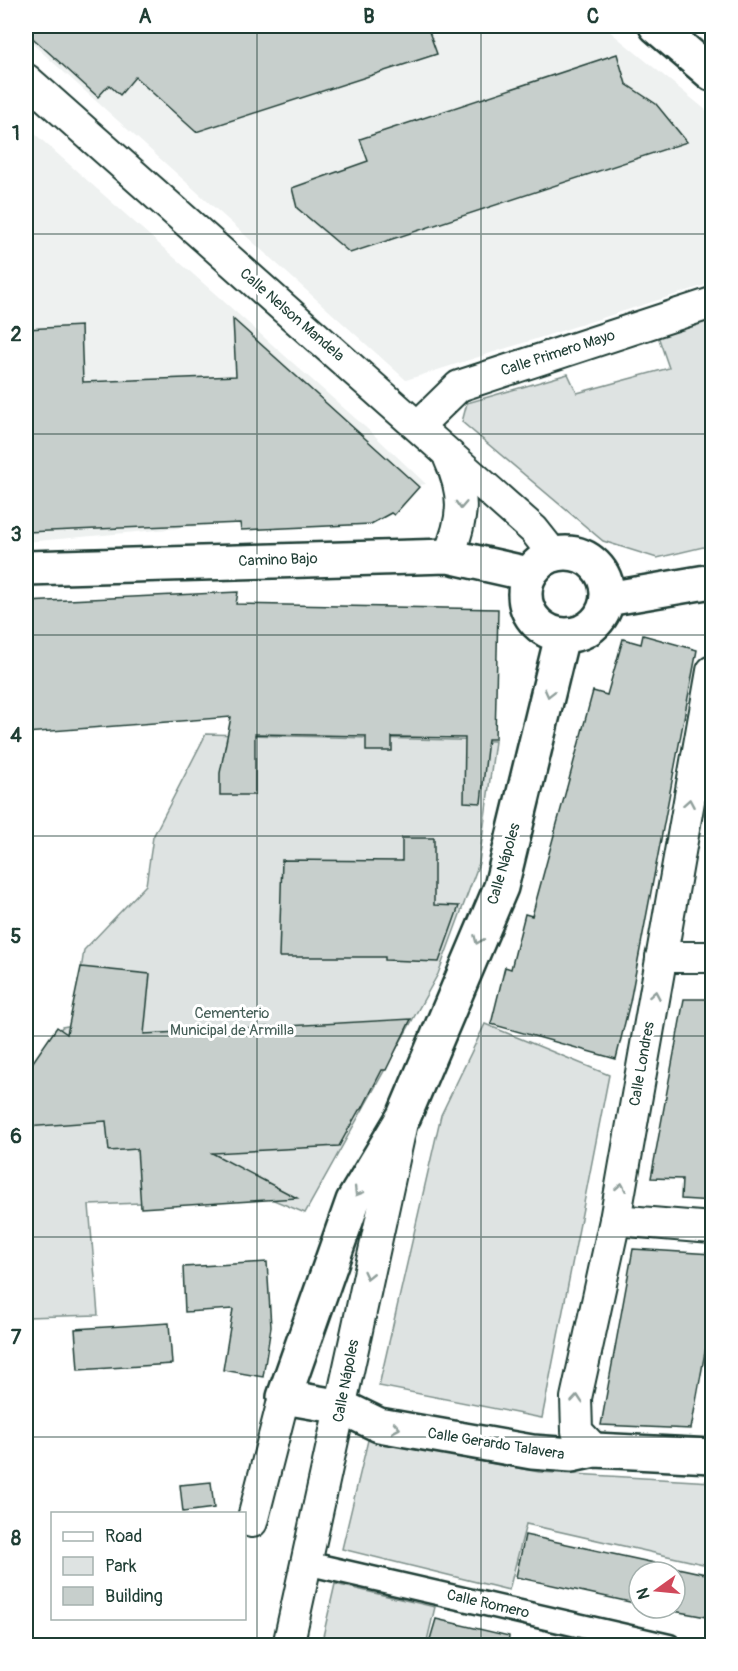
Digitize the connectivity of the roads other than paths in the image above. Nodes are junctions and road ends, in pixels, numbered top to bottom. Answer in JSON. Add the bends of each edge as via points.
{"nodes":[{"id":1,"x":656,"y":26,"type":"edge"},
{"id":2,"x":712,"y":74,"type":"edge"},
{"id":3,"x":26,"y":79,"type":"edge"},
{"id":4,"x":712,"y":303,"type":"edge"},
{"id":5,"x":418,"y":426,"type":"junction"},
{"id":6,"x":448,"y":455,"type":"junction"},
{"id":7,"x":448,"y":556,"type":"junction"},
{"id":8,"x":541,"y":564,"type":"junction"},
{"id":9,"x":26,"y":568,"type":"edge"},
{"id":10,"x":712,"y":581,"type":"edge"},
{"id":11,"x":608,"y":599,"type":"junction"},
{"id":12,"x":562,"y":636,"type":"junction"},
{"id":13,"x":712,"y":671,"type":"edge"},
{"id":14,"x":661,"y":957,"type":"junction"},
{"id":15,"x":712,"y":957,"type":"edge"},
{"id":16,"x":404,"y":1116,"type":"junction"},
{"id":17,"x":615,"y":1221,"type":"junction"},
{"id":18,"x":712,"y":1228,"type":"edge"},
{"id":19,"x":284,"y":1397,"type":"junction"},
{"id":20,"x":342,"y":1407,"type":"junction"},
{"id":21,"x":595,"y":1450,"type":"junction"},
{"id":22,"x":712,"y":1456,"type":"edge"},
{"id":23,"x":252,"y":1522,"type":"dead end"},
{"id":24,"x":306,"y":1563,"type":"junction"},
{"id":25,"x":288,"y":1646,"type":"edge"},
{"id":26,"x":669,"y":1646,"type":"edge"}],
"edges":[{"from":1,"to":2,"type":"street"},
{"from":3,"to":5,"type":"street","name":"Calle Nelson Mandela"},
{"from":4,"to":5,"type":"street","name":"Calle Primero Mayo","via":[[459,386]]},
{"from":5,"to":6,"type":"street","name":"Calle Nelson Mandela"},
{"from":6,"to":7,"type":"street","one_way":true,"via":[[463,500],[458,533]]},
{"from":6,"to":8,"type":"street","name":"Calle Nelson Mandela","via":[[534,530]]},
{"from":7,"to":8,"type":"street","name":"Camino Bajo"},
{"from":7,"to":9,"type":"street","name":"Camino Bajo"},
{"from":8,"to":11,"type":"street","via":[[576,553],[592,561],[602,573]]},
{"from":8,"to":12,"type":"street","via":[[524,596],[540,627]]},
{"from":10,"to":11,"type":"street"},
{"from":11,"to":12,"type":"street","via":[[599,621],[589,629]]},
{"from":12,"to":16,"type":"street","name":"Calle Nápoles","one_way":true,"via":[[501,887]]},
{"from":14,"to":13,"type":"street","name":"Calle Londres","one_way":true},
{"from":14,"to":15,"type":"street"},
{"from":17,"to":14,"type":"street","name":"Calle Londres","one_way":true},
{"from":16,"to":19,"type":"street","name":"Calle Nápoles","one_way":true,"via":[[353,1201]]},
{"from":16,"to":20,"type":"street","name":"Calle Nápoles","one_way":true,"via":[[348,1364]]},
{"from":17,"to":18,"type":"street"},
{"from":21,"to":17,"type":"street","name":"Calle Londres","one_way":true,"via":[[577,1431],[576,1398]]},
{"from":19,"to":20,"type":"street","name":"Calle Gerardo Talavera"},
{"from":19,"to":23,"type":"street","name":"Calle Nápoles"},
{"from":20,"to":21,"type":"street","name":"Calle Gerardo Talavera","one_way":true,"via":[[379,1425],[532,1452],[572,1455]]},
{"from":20,"to":24,"type":"street","name":"Calle Nápoles"},
{"from":21,"to":22,"type":"street","name":"Calle Gerardo Talavera"},
{"from":24,"to":25,"type":"street","name":"Calle Nápoles"},
{"from":24,"to":26,"type":"street","name":"Calle Romero"}]}
